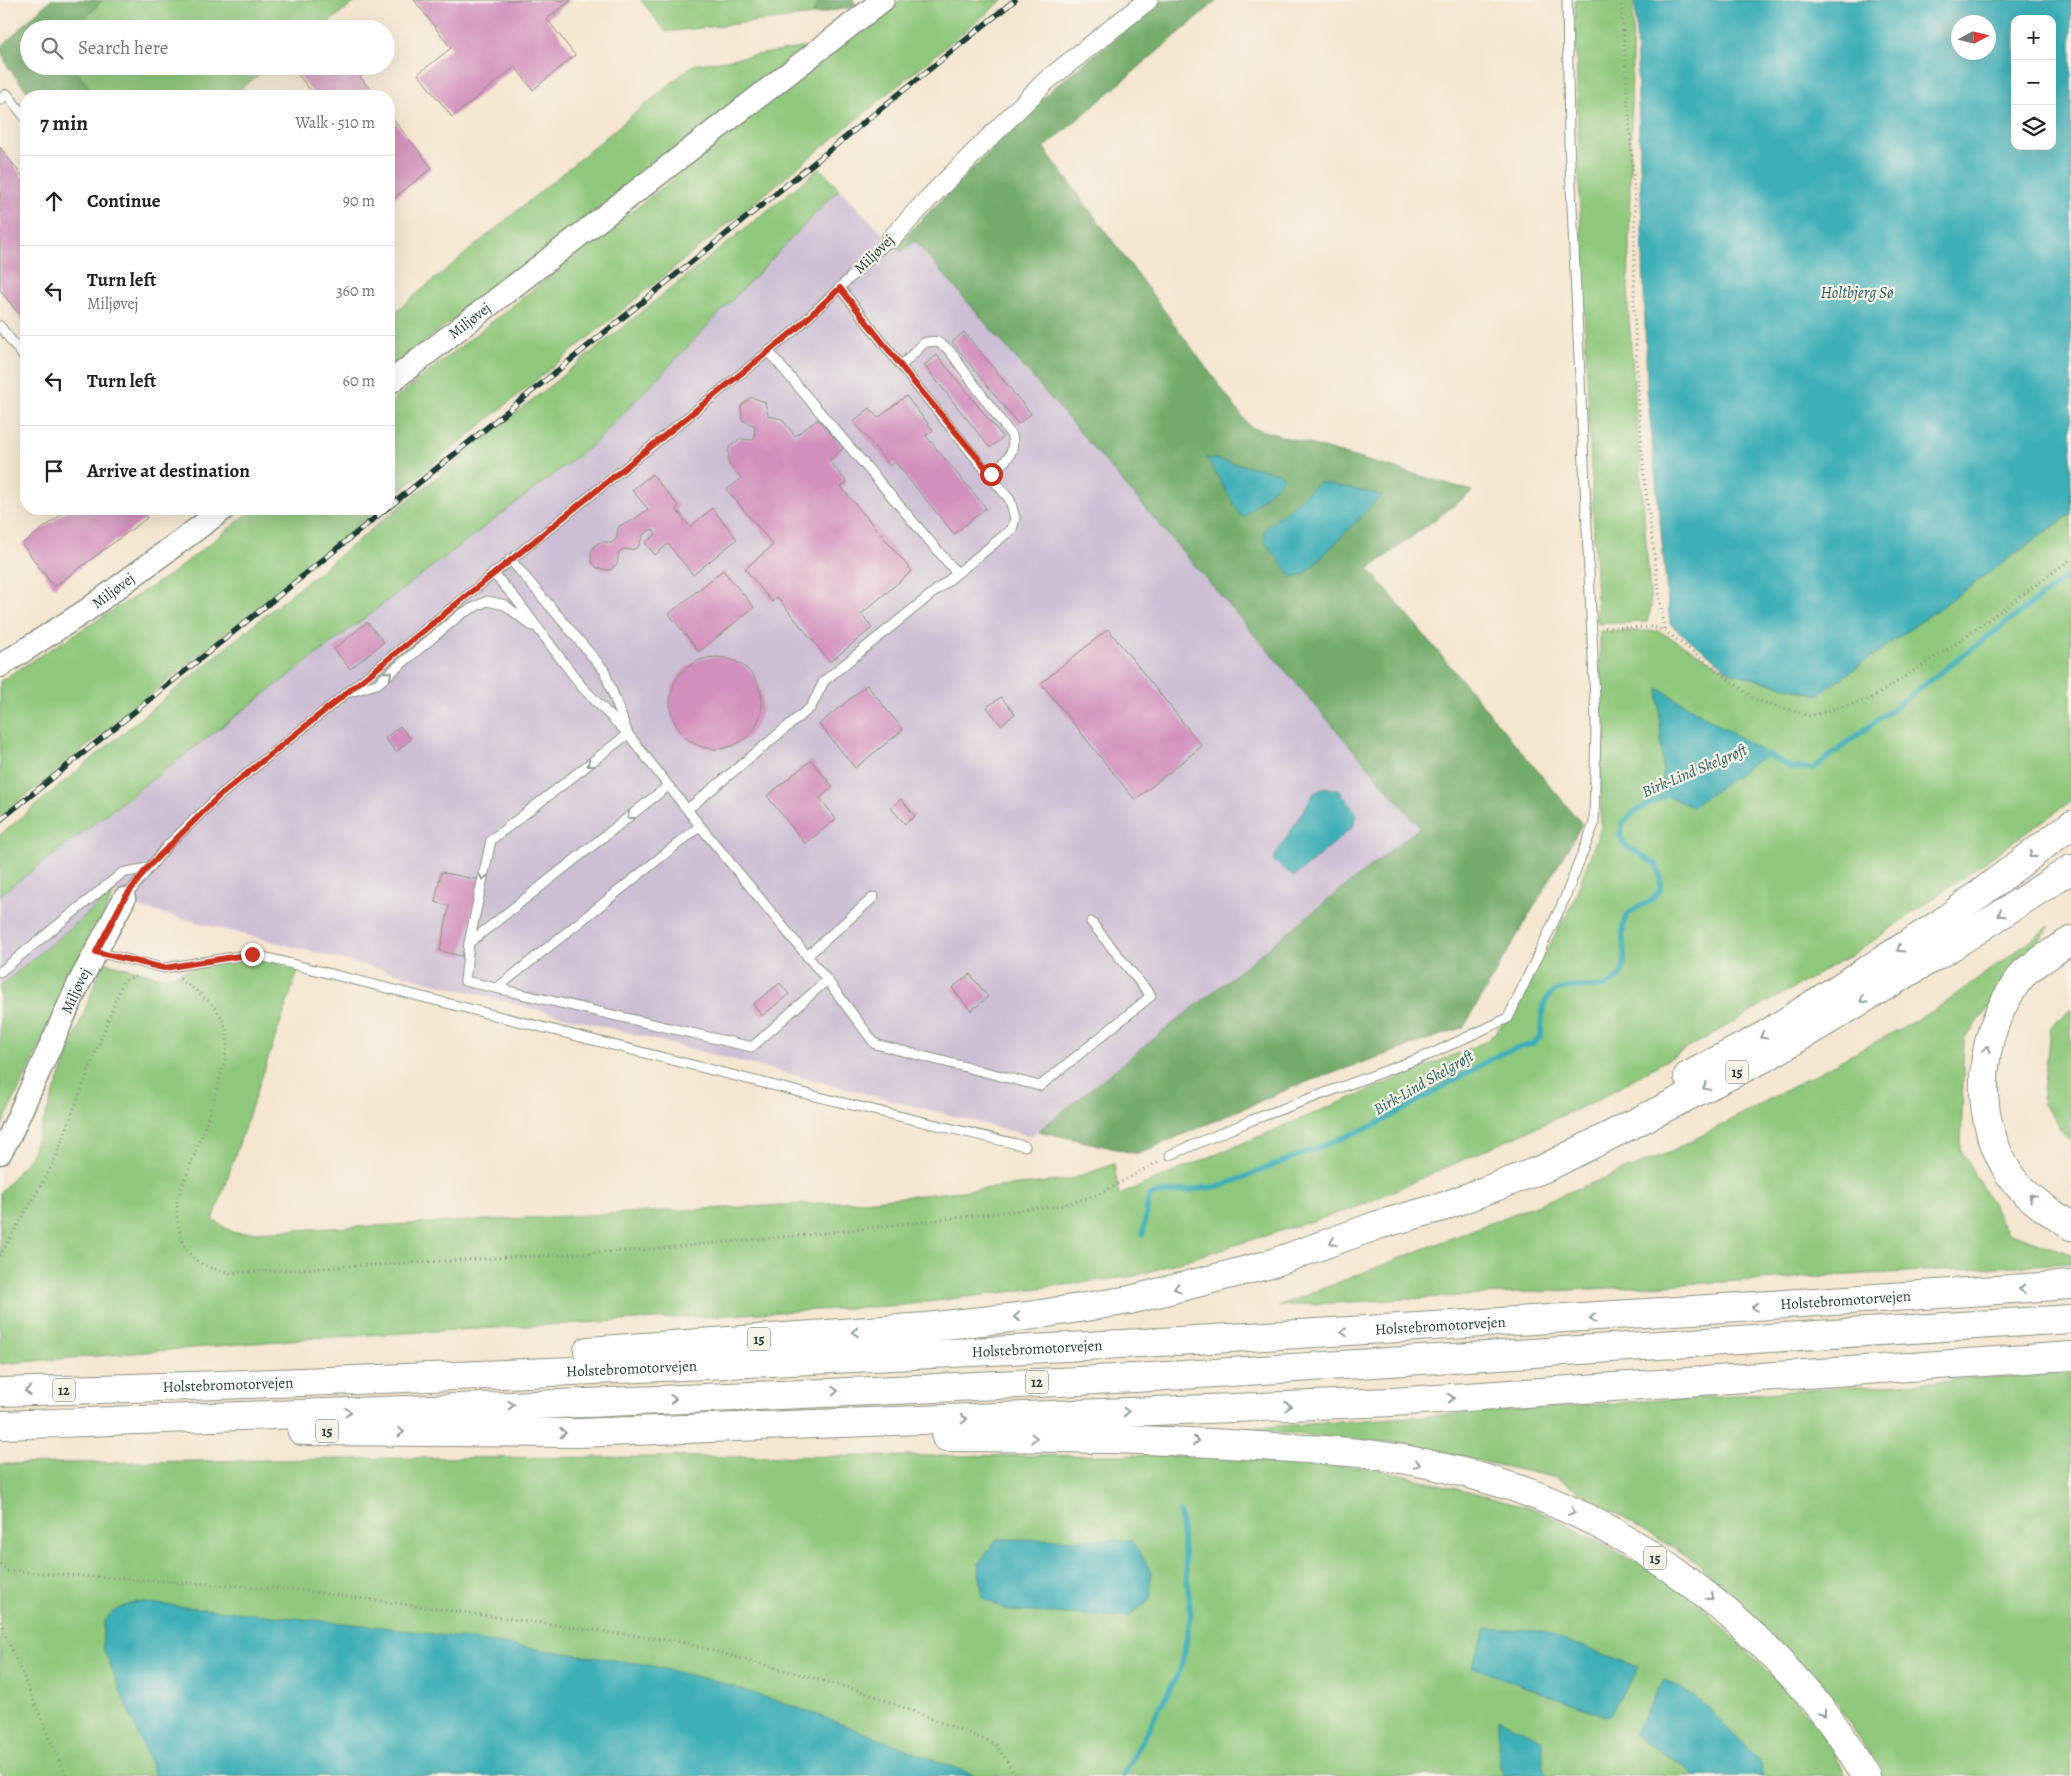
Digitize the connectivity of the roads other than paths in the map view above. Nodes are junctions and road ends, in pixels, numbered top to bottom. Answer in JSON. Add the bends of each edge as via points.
{"nodes":[{"id":1,"x":883,"y":0,"type":"edge"},
{"id":2,"x":1148,"y":0,"type":"edge"},
{"id":3,"x":1567,"y":0,"type":"edge"},
{"id":4,"x":0,"y":100,"type":"edge"},
{"id":5,"x":20,"y":111,"type":"edge"},
{"id":6,"x":891,"y":239,"type":"joint"},
{"id":7,"x":840,"y":288,"type":"junction"},
{"id":8,"x":0,"y":326,"type":"edge"},
{"id":9,"x":768,"y":351,"type":"junction"},
{"id":10,"x":20,"y":352,"type":"edge"},
{"id":11,"x":901,"y":366,"type":"junction"},
{"id":12,"x":395,"y":378,"type":"edge"},
{"id":13,"x":991,"y":474,"type":"junction"},
{"id":14,"x":216,"y":515,"type":"edge"},
{"id":15,"x":510,"y":559,"type":"junction"},
{"id":16,"x":956,"y":572,"type":"junction"},
{"id":17,"x":493,"y":573,"type":"junction"},
{"id":18,"x":541,"y":633,"type":"junction"},
{"id":19,"x":0,"y":666,"type":"edge"},
{"id":20,"x":345,"y":694,"type":"junction"},
{"id":21,"x":628,"y":734,"type":"junction"},
{"id":22,"x":668,"y":786,"type":"junction"},
{"id":23,"x":688,"y":810,"type":"junction"},
{"id":24,"x":2071,"y":825,"type":"edge"},
{"id":25,"x":700,"y":826,"type":"junction"},
{"id":26,"x":147,"y":868,"type":"junction"},
{"id":27,"x":2071,"y":869,"type":"edge"},
{"id":28,"x":874,"y":897,"type":"dead end"},
{"id":29,"x":124,"y":899,"type":"joint"},
{"id":30,"x":1091,"y":922,"type":"dead end"},
{"id":31,"x":2071,"y":941,"type":"edge"},
{"id":32,"x":469,"y":943,"type":"junction"},
{"id":33,"x":96,"y":952,"type":"junction"},
{"id":34,"x":807,"y":956,"type":"junction"},
{"id":35,"x":0,"y":972,"type":"edge"},
{"id":36,"x":827,"y":980,"type":"junction"},
{"id":37,"x":497,"y":988,"type":"junction"},
{"id":38,"x":1025,"y":1146,"type":"dead end"},
{"id":39,"x":0,"y":1153,"type":"edge"},
{"id":40,"x":1170,"y":1155,"type":"road end"},
{"id":41,"x":1378,"y":1226,"type":"junction"},
{"id":42,"x":2071,"y":1226,"type":"edge"},
{"id":43,"x":2071,"y":1286,"type":"edge"},
{"id":44,"x":2071,"y":1319,"type":"edge"},
{"id":45,"x":2071,"y":1356,"type":"edge"},
{"id":46,"x":129,"y":1388,"type":"junction"},
{"id":47,"x":0,"y":1392,"type":"edge"},
{"id":48,"x":1,"y":1425,"type":"edge"},
{"id":49,"x":652,"y":1431,"type":"junction"},
{"id":50,"x":1866,"y":1776,"type":"edge"}],
"edges":[{"from":1,"to":12,"type":"street","name":"Miljøvej"},
{"from":2,"to":6,"type":"street","name":"Miljøvej","via":[[1046,81]]},
{"from":3,"to":40,"type":"lane","via":[[1569,142],[1596,722],[1594,824],[1564,900],[1508,1018],[1431,1054],[1252,1120]]},
{"from":4,"to":5,"type":"lane","via":[[7,94]]},
{"from":6,"to":7,"type":"lane","name":"Miljøvej"},
{"from":7,"to":9,"type":"lane","name":"Miljøvej"},
{"from":7,"to":11,"type":"lane"},
{"from":8,"to":10,"type":"lane"},
{"from":9,"to":15,"type":"lane","name":"Miljøvej"},
{"from":9,"to":16,"type":"lane"},
{"from":11,"to":13,"type":"lane"},
{"from":11,"to":13,"type":"lane","via":[[924,343],[935,341],[949,350],[1012,436],[1014,451]]},
{"from":13,"to":16,"type":"lane","via":[[1010,500],[1014,518],[1012,529]]},
{"from":14,"to":19,"type":"street","name":"Miljøvej","via":[[87,610]]},
{"from":15,"to":17,"type":"lane","name":"Miljøvej"},
{"from":15,"to":21,"type":"lane","via":[[604,670]]},
{"from":16,"to":23,"type":"lane","via":[[824,681],[811,707]]},
{"from":17,"to":18,"type":"lane"},
{"from":17,"to":20,"type":"lane","name":"Miljøvej"},
{"from":20,"to":18,"type":"lane","one_way":true,"via":[[377,684],[461,614],[487,601],[505,605]]},
{"from":18,"to":21,"type":"lane","via":[[582,687]]},
{"from":20,"to":26,"type":"lane","name":"Miljøvej","via":[[218,797]]},
{"from":21,"to":22,"type":"lane"},
{"from":21,"to":32,"type":"lane","one_way":true,"via":[[491,840]]},
{"from":22,"to":23,"type":"lane"},
{"from":22,"to":32,"type":"lane","one_way":true},
{"from":23,"to":25,"type":"lane"},
{"from":24,"to":41,"type":"highway","one_way":true,"via":[[1941,923],[1765,1035],[1534,1157]]},
{"from":25,"to":34,"type":"lane"},
{"from":25,"to":37,"type":"lane"},
{"from":26,"to":29,"type":"lane","name":"Miljøvej"},
{"from":26,"to":35,"type":"lane","via":[[122,873]]},
{"from":27,"to":41,"type":"highway","number":"15","one_way":true,"via":[[1954,945],[1768,1056],[1545,1168],[1442,1207]]},
{"from":28,"to":34,"type":"lane"},
{"from":29,"to":33,"type":"street","name":"Miljøvej"},
{"from":30,"to":36,"type":"lane","via":[[1151,996],[1040,1086],[875,1044]]},
{"from":42,"to":31,"type":"highway","one_way":true,"via":[[2042,1207],[2011,1176],[1990,1133],[1982,1087],[1986,1048],[1999,1011],[2025,972]]},
{"from":32,"to":37,"type":"lane","via":[[465,981]]},
{"from":33,"to":38,"type":"lane","via":[[164,968],[252,954],[835,1102]]},
{"from":33,"to":39,"type":"street","name":"Miljøvej"},
{"from":34,"to":36,"type":"lane"},
{"from":36,"to":37,"type":"lane","via":[[752,1047]]},
{"from":41,"to":46,"type":"highway","number":"15","one_way":true,"via":[[1267,1265],[1130,1300],[1028,1316],[459,1360],[184,1376]]},
{"from":43,"to":46,"type":"highway","name":"Holstebromotorvejen","number":"12","one_way":true,"via":[[1578,1319],[937,1354]]},
{"from":48,"to":44,"type":"highway","number":"12","one_way":true,"via":[[1132,1378]]},
{"from":49,"to":45,"type":"highway","one_way":true,"via":[[1392,1402]]},
{"from":46,"to":47,"type":"highway","name":"Holstebromotorvejen","number":"12","one_way":true},
{"from":48,"to":49,"type":"highway","number":"15","one_way":true,"via":[[231,1431]]},
{"from":49,"to":50,"type":"highway","number":"15","one_way":true,"via":[[1188,1440],[1370,1454],[1500,1483],[1543,1498],[1622,1536],[1695,1585],[1761,1641],[1821,1710]]}]}
